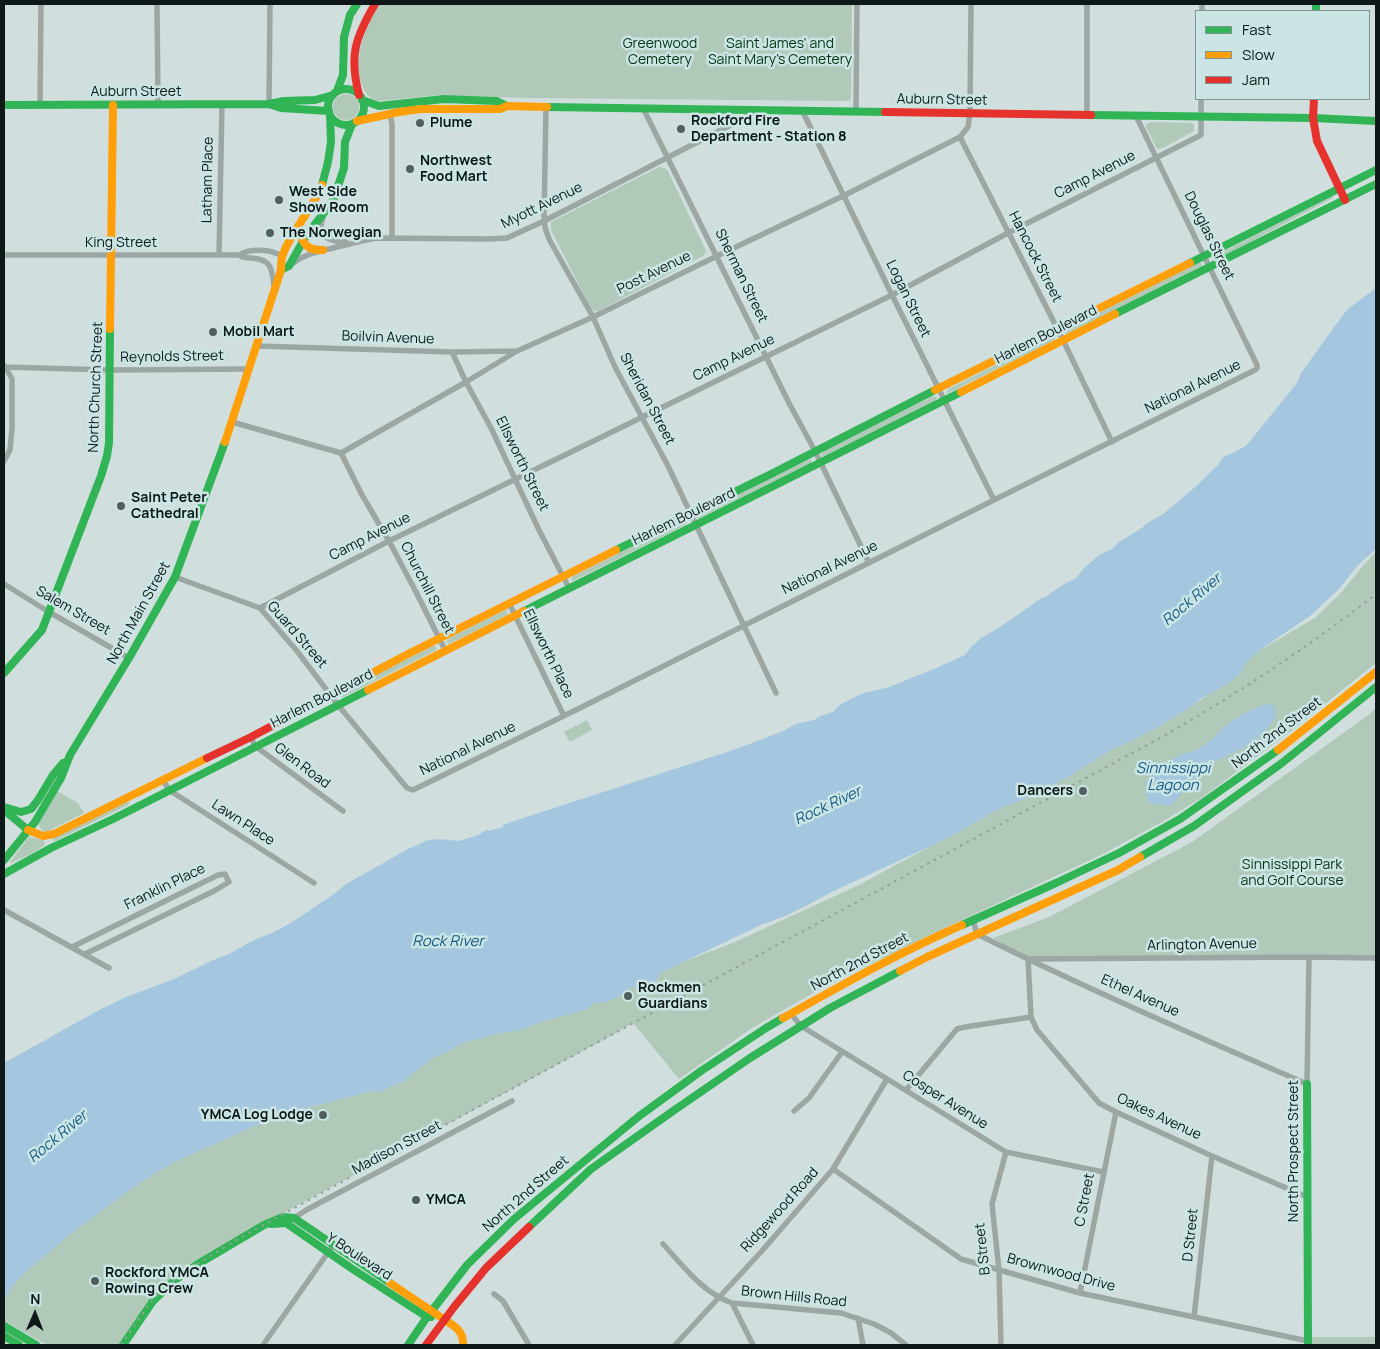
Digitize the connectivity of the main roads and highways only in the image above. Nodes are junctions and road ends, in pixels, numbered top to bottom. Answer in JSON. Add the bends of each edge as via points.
{"nodes":[{"id":1,"x":375,"y":4,"type":"edge"},
{"id":2,"x":354,"y":5,"type":"edge"},
{"id":3,"x":335,"y":93,"type":"junction"},
{"id":4,"x":361,"y":97,"type":"junction"},
{"id":5,"x":1314,"y":100,"type":"edge"},
{"id":6,"x":269,"y":104,"type":"junction"},
{"id":7,"x":4,"y":105,"type":"edge"},
{"id":8,"x":113,"y":105,"type":"junction"},
{"id":9,"x":507,"y":106,"type":"junction"},
{"id":10,"x":330,"y":113,"type":"junction"},
{"id":11,"x":1313,"y":118,"type":"junction"},
{"id":12,"x":1376,"y":121,"type":"edge"},
{"id":13,"x":354,"y":122,"type":"junction"},
{"id":14,"x":1376,"y":170,"type":"edge"},
{"id":15,"x":1376,"y":184,"type":"edge"},
{"id":16,"x":1339,"y":188,"type":"junction"},
{"id":17,"x":1345,"y":200,"type":"junction"},
{"id":18,"x":314,"y":201,"type":"junction"},
{"id":19,"x":303,"y":242,"type":"junction"},
{"id":20,"x":323,"y":250,"type":"road end"},
{"id":21,"x":281,"y":270,"type":"junction"},
{"id":22,"x":1376,"y":672,"type":"edge"},
{"id":23,"x":4,"y":673,"type":"edge"},
{"id":24,"x":1376,"y":687,"type":"edge"},
{"id":25,"x":70,"y":755,"type":"junction"},
{"id":26,"x":4,"y":808,"type":"edge"},
{"id":27,"x":28,"y":830,"type":"junction"},
{"id":28,"x":46,"y":836,"type":"junction"},
{"id":29,"x":51,"y":848,"type":"junction"},
{"id":30,"x":4,"y":860,"type":"edge"},
{"id":31,"x":4,"y":874,"type":"edge"},
{"id":32,"x":1307,"y":1084,"type":"road end"},
{"id":33,"x":264,"y":1225,"type":"junction"},
{"id":34,"x":436,"y":1316,"type":"junction"},
{"id":35,"x":4,"y":1326,"type":"edge"},
{"id":36,"x":4,"y":1336,"type":"edge"},
{"id":37,"x":1308,"y":1343,"type":"edge"},
{"id":38,"x":34,"y":1344,"type":"edge"},
{"id":39,"x":19,"y":1345,"type":"edge"},
{"id":40,"x":123,"y":1345,"type":"edge"},
{"id":41,"x":407,"y":1345,"type":"edge"},
{"id":42,"x":426,"y":1345,"type":"edge"},
{"id":43,"x":432,"y":1345,"type":"edge"},
{"id":44,"x":462,"y":1345,"type":"edge"}],
"edges":[{"from":1,"to":4,"type":"main road","via":[[361,30],[355,56],[354,71]]},
{"from":2,"to":3,"type":"main road","via":[[344,37],[343,75]]},
{"from":3,"to":4,"type":"main road","via":[[349,89]]},
{"from":3,"to":6,"type":"main road","name":"Auburn Street","via":[[316,100]]},
{"from":3,"to":10,"type":"main road","via":[[328,106]]},
{"from":4,"to":9,"type":"main road","name":"Auburn Street","via":[[379,106],[444,99],[497,101]]},
{"from":4,"to":13,"type":"main road","via":[[363,112]]},
{"from":5,"to":11,"type":"main road"},
{"from":6,"to":8,"type":"main road","name":"Auburn Street"},
{"from":6,"to":10,"type":"main road","name":"Auburn Street"},
{"from":7,"to":8,"type":"main road","name":"Auburn Street"},
{"from":8,"to":23,"type":"main road","name":"North Church Street","via":[[107,456],[42,630]]},
{"from":9,"to":11,"type":"main road","name":"Auburn Street"},
{"from":9,"to":13,"type":"main road","name":"Auburn Street","via":[[491,110],[421,109]]},
{"from":10,"to":13,"type":"main road","via":[[340,124]]},
{"from":10,"to":18,"type":"main road","name":"North Main Street","via":[[328,162]]},
{"from":11,"to":12,"type":"main road","name":"Auburn Street"},
{"from":11,"to":16,"type":"main road","via":[[1318,141]]},
{"from":13,"to":19,"type":"main road","via":[[345,142],[344,168],[339,185]]},
{"from":14,"to":16,"type":"main road","name":"Harlem Boulevard"},
{"from":15,"to":17,"type":"main road","name":"Harlem Boulevard"},
{"from":16,"to":17,"type":"main road"},
{"from":16,"to":28,"type":"main road","name":"Harlem Boulevard","via":[[439,638],[251,737]]},
{"from":17,"to":29,"type":"main road","name":"Harlem Boulevard"},
{"from":18,"to":19,"type":"main road","via":[[303,227]]},
{"from":18,"to":21,"type":"main road","name":"North Main Street","via":[[282,256]]},
{"from":19,"to":20,"type":"main road","via":[[310,248]]},
{"from":19,"to":21,"type":"main road","via":[[289,266]]},
{"from":21,"to":25,"type":"main road","name":"North Main Street","via":[[232,422],[175,578]]},
{"from":22,"to":34,"type":"main road","name":"North 2nd Street","via":[[1277,751],[1180,819],[1119,853],[939,935],[860,976],[766,1028],[685,1082],[514,1219],[467,1265]]},
{"from":24,"to":34,"type":"main road","name":"North 2nd Street","via":[[1282,763],[1194,826],[1118,870],[927,957],[830,1008],[750,1058],[591,1169],[486,1268],[454,1307]]},
{"from":25,"to":26,"type":"main road","via":[[33,808],[27,812]]},
{"from":25,"to":27,"type":"main road","name":"North Main Street","via":[[61,778]]},
{"from":26,"to":27,"type":"main road"},
{"from":27,"to":28,"type":"main road"},
{"from":27,"to":30,"type":"main road","name":"North Main Street"},
{"from":28,"to":29,"type":"main road"},
{"from":29,"to":31,"type":"main road","name":"Harlem Boulevard"},
{"from":32,"to":37,"type":"main road","name":"North Prospect Street"},
{"from":33,"to":34,"type":"main road","name":"Y Boulevard","via":[[286,1223],[327,1252]]},
{"from":33,"to":34,"type":"main road","name":"Y Boulevard","via":[[283,1217],[294,1218]]},
{"from":33,"to":40,"type":"main road","via":[[169,1285],[153,1300]]},
{"from":34,"to":41,"type":"main road","name":"North 2nd Street"},
{"from":34,"to":42,"type":"main road","name":"North 2nd Street"},
{"from":34,"to":43,"type":"main road","via":[[440,1334]]},
{"from":34,"to":44,"type":"main road","via":[[460,1330],[464,1340]]},
{"from":35,"to":38,"type":"main road"},
{"from":36,"to":39,"type":"main road"}]}
